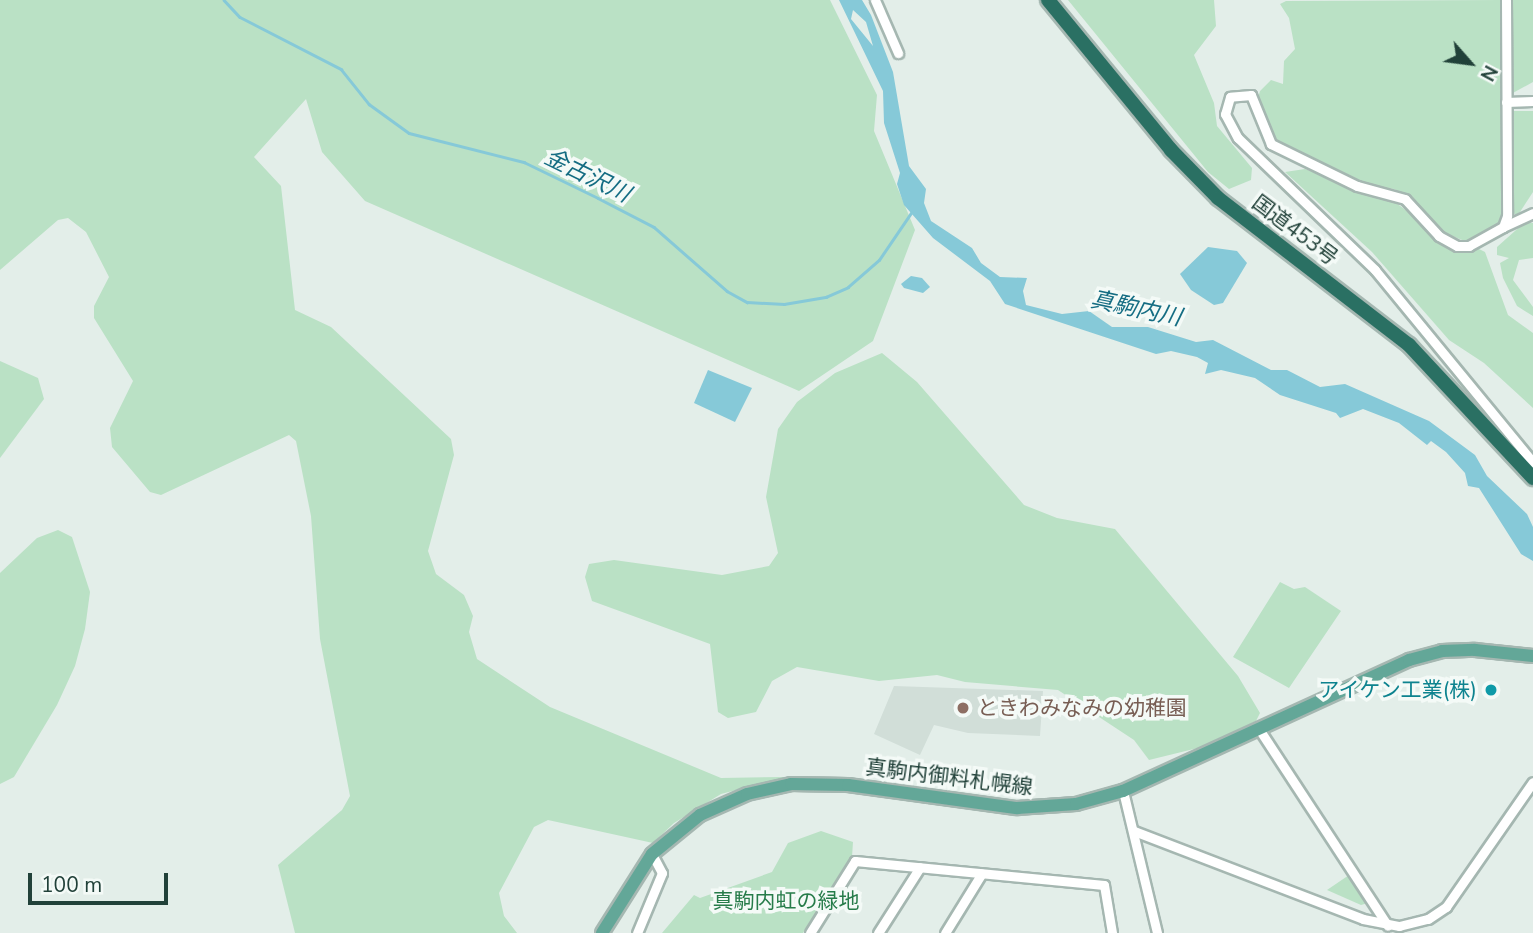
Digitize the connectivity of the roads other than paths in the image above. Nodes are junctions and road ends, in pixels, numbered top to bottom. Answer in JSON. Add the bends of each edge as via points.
{"nodes":[{"id":1,"x":875,"y":0,"type":"edge"},
{"id":2,"x":1048,"y":0,"type":"edge"},
{"id":3,"x":1506,"y":0,"type":"edge"},
{"id":4,"x":898,"y":53,"type":"dead end"},
{"id":5,"x":1533,"y":101,"type":"edge"},
{"id":6,"x":1506,"y":102,"type":"junction"},
{"id":7,"x":1533,"y":213,"type":"edge"},
{"id":8,"x":1503,"y":227,"type":"junction"},
{"id":9,"x":1533,"y":476,"type":"edge"},
{"id":10,"x":1533,"y":656,"type":"edge"},
{"id":11,"x":1259,"y":729,"type":"junction"},
{"id":12,"x":1533,"y":782,"type":"edge"},
{"id":13,"x":1123,"y":791,"type":"junction"},
{"id":14,"x":1134,"y":831,"type":"junction"},
{"id":15,"x":652,"y":854,"type":"junction"},
{"id":16,"x":920,"y":867,"type":"junction"},
{"id":17,"x":982,"y":873,"type":"junction"},
{"id":18,"x":1388,"y":926,"type":"junction"},
{"id":19,"x":602,"y":933,"type":"edge"},
{"id":20,"x":637,"y":933,"type":"edge"},
{"id":21,"x":810,"y":933,"type":"edge"},
{"id":22,"x":878,"y":933,"type":"edge"},
{"id":23,"x":945,"y":933,"type":"edge"},
{"id":24,"x":952,"y":933,"type":"edge"},
{"id":25,"x":1112,"y":933,"type":"edge"},
{"id":26,"x":1157,"y":933,"type":"edge"}],
"edges":[{"from":1,"to":4,"type":"street"},
{"from":2,"to":9,"type":"highway","name":"国道453号","via":[[1171,150],[1218,198],[1409,345]]},
{"from":3,"to":6,"type":"street"},
{"from":5,"to":6,"type":"street"},
{"from":6,"to":8,"type":"street","via":[[1507,208]]},
{"from":7,"to":8,"type":"street"},
{"from":8,"to":9,"type":"street","via":[[1469,246],[1457,246],[1439,236],[1405,199],[1357,186],[1271,144],[1251,95],[1235,94],[1226,103],[1225,114],[1238,138],[1374,270],[1530,459]]},
{"from":10,"to":11,"type":"main road","name":"真駒内御料札幌線","via":[[1475,650],[1431,654],[1385,670]]},
{"from":11,"to":13,"type":"main road","name":"真駒内御料札幌線"},
{"from":11,"to":18,"type":"street"},
{"from":12,"to":18,"type":"street","via":[[1446,907],[1414,924]]},
{"from":13,"to":14,"type":"street"},
{"from":13,"to":15,"type":"main road","name":"真駒内御料札幌線","via":[[1076,804],[1017,808],[848,785],[791,784],[723,803],[676,832]]},
{"from":14,"to":18,"type":"street"},
{"from":14,"to":26,"type":"street"},
{"from":15,"to":19,"type":"main road","name":"真駒内御料札幌線"},
{"from":15,"to":20,"type":"street","via":[[662,873]]},
{"from":16,"to":17,"type":"street"},
{"from":16,"to":21,"type":"street","via":[[855,861]]},
{"from":16,"to":22,"type":"street"},
{"from":17,"to":23,"type":"street"},
{"from":17,"to":25,"type":"street","via":[[1104,885]]},
{"from":23,"to":24,"type":"street"}]}
